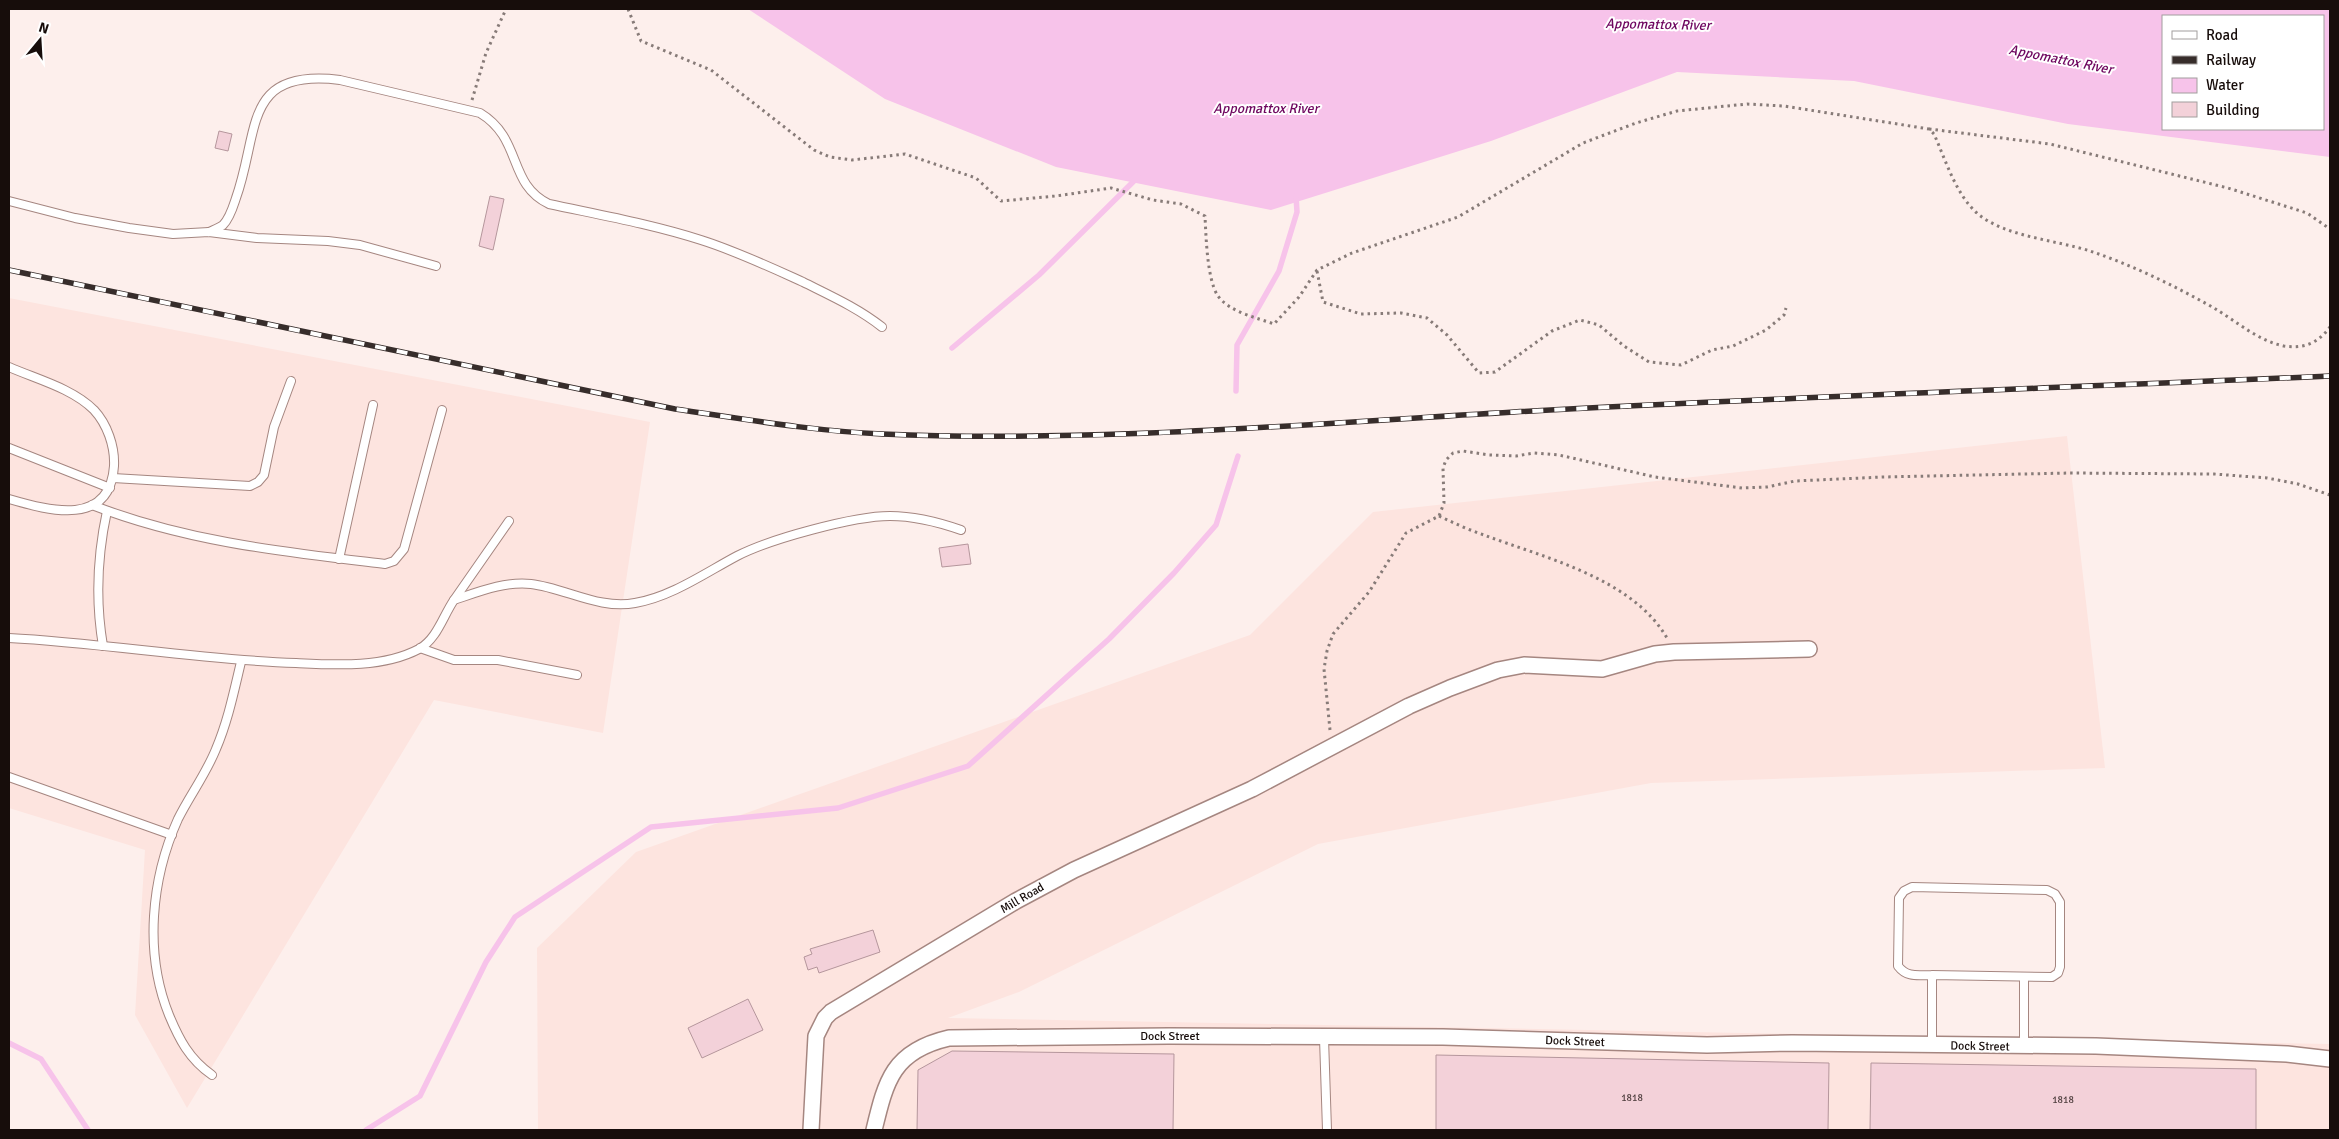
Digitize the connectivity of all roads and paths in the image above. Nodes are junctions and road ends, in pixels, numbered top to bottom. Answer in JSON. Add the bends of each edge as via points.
{"nodes":[{"id":1,"x":506,"y":9,"type":"edge"},
{"id":2,"x":628,"y":9,"type":"edge"},
{"id":3,"x":469,"y":110,"type":"junction"},
{"id":4,"x":1929,"y":129,"type":"junction"},
{"id":5,"x":9,"y":201,"type":"edge"},
{"id":6,"x":2330,"y":228,"type":"edge"},
{"id":7,"x":209,"y":232,"type":"junction"},
{"id":8,"x":436,"y":266,"type":"dead end"},
{"id":9,"x":1317,"y":270,"type":"junction"},
{"id":10,"x":1786,"y":308,"type":"dead end"},
{"id":11,"x":882,"y":327,"type":"dead end"},
{"id":12,"x":2330,"y":327,"type":"edge"},
{"id":13,"x":9,"y":367,"type":"edge"},
{"id":14,"x":291,"y":381,"type":"dead end"},
{"id":15,"x":373,"y":405,"type":"dead end"},
{"id":16,"x":442,"y":410,"type":"dead end"},
{"id":17,"x":9,"y":448,"type":"edge"},
{"id":18,"x":113,"y":478,"type":"junction"},
{"id":19,"x":110,"y":488,"type":"junction"},
{"id":20,"x":2330,"y":495,"type":"edge"},
{"id":21,"x":9,"y":499,"type":"edge"},
{"id":22,"x":92,"y":505,"type":"junction"},
{"id":23,"x":107,"y":511,"type":"junction"},
{"id":24,"x":1438,"y":516,"type":"junction"},
{"id":25,"x":509,"y":521,"type":"dead end"},
{"id":26,"x":961,"y":530,"type":"dead end"},
{"id":27,"x":339,"y":559,"type":"junction"},
{"id":28,"x":454,"y":600,"type":"junction"},
{"id":29,"x":9,"y":638,"type":"edge"},
{"id":30,"x":103,"y":646,"type":"junction"},
{"id":31,"x":420,"y":648,"type":"junction"},
{"id":32,"x":1809,"y":649,"type":"dead end"},
{"id":33,"x":1674,"y":652,"type":"junction"},
{"id":34,"x":241,"y":662,"type":"junction"},
{"id":35,"x":577,"y":675,"type":"dead end"},
{"id":36,"x":1333,"y":748,"type":"junction"},
{"id":37,"x":9,"y":777,"type":"edge"},
{"id":38,"x":172,"y":835,"type":"junction"},
{"id":39,"x":1932,"y":975,"type":"junction"},
{"id":40,"x":2024,"y":977,"type":"junction"},
{"id":41,"x":1324,"y":1038,"type":"junction"},
{"id":42,"x":1932,"y":1045,"type":"junction"},
{"id":43,"x":2024,"y":1046,"type":"junction"},
{"id":44,"x":2330,"y":1059,"type":"edge"},
{"id":45,"x":212,"y":1076,"type":"dead end"},
{"id":46,"x":811,"y":1130,"type":"edge"},
{"id":47,"x":874,"y":1130,"type":"edge"},
{"id":48,"x":1327,"y":1130,"type":"edge"}],
"edges":[{"from":1,"to":3,"type":"path","via":[[486,53]]},
{"from":2,"to":9,"type":"path","via":[[641,41],[711,70],[814,150],[830,157],[852,160],[905,154],[976,178],[1001,201],[1111,188],[1181,204],[1205,216],[1209,264],[1218,296],[1232,307],[1274,324],[1299,297]]},
{"from":3,"to":7,"type":"lane","via":[[319,77],[283,84],[264,100],[257,114],[240,188],[230,215],[223,225]]},
{"from":3,"to":11,"type":"lane","via":[[493,121],[503,132],[523,182],[539,200],[702,240],[844,302]]},
{"from":4,"to":6,"type":"path","via":[[2060,146],[2228,188],[2307,213]]},
{"from":4,"to":9,"type":"path","via":[[1775,106],[1724,105],[1677,111],[1636,122],[1583,143],[1458,217],[1352,253]]},
{"from":4,"to":12,"type":"path","via":[[1967,201],[1979,214],[2001,227],[2117,261],[2193,297],[2275,343],[2300,347],[2312,344]]},
{"from":5,"to":7,"type":"lane","via":[[129,228],[174,234]]},
{"from":7,"to":8,"type":"lane","via":[[360,245]]},
{"from":9,"to":10,"type":"path","via":[[1323,302],[1360,314],[1401,313],[1427,318],[1447,335],[1479,373],[1495,372],[1552,331],[1580,320],[1599,325],[1649,362],[1680,364],[1712,350],[1734,346],[1766,330],[1784,315]]},
{"from":13,"to":18,"type":"lane","via":[[70,393],[94,410],[111,441]]},
{"from":14,"to":18,"type":"lane","via":[[274,427],[264,476],[258,482],[250,486]]},
{"from":15,"to":27,"type":"lane"},
{"from":16,"to":27,"type":"lane","via":[[401,554],[385,564]]},
{"from":17,"to":19,"type":"lane"},
{"from":18,"to":19,"type":"lane"},
{"from":19,"to":22,"type":"lane"},
{"from":20,"to":24,"type":"path","via":[[2267,478],[2204,474],[1883,477],[1795,481],[1742,488],[1655,477],[1559,455],[1489,456],[1463,451],[1446,460],[1443,468],[1444,503]]},
{"from":21,"to":22,"type":"lane","via":[[61,511]]},
{"from":22,"to":23,"type":"lane"},
{"from":23,"to":27,"type":"lane","via":[[211,540]]},
{"from":23,"to":30,"type":"lane","via":[[97,578],[98,619]]},
{"from":24,"to":33,"type":"path","via":[[1485,536],[1533,551],[1606,584],[1649,614]]},
{"from":24,"to":36,"type":"path","via":[[1406,533],[1368,592],[1333,634],[1324,669],[1326,710]]},
{"from":25,"to":28,"type":"lane"},
{"from":26,"to":28,"type":"lane","via":[[914,518],[890,516],[844,524],[740,554],[655,598],[632,604],[617,604],[530,584],[484,589]]},
{"from":28,"to":31,"type":"lane","via":[[430,640]]},
{"from":29,"to":30,"type":"lane"},
{"from":30,"to":34,"type":"lane"},
{"from":31,"to":34,"type":"lane","via":[[399,657],[334,665]]},
{"from":31,"to":35,"type":"lane","via":[[454,660],[498,660]]},
{"from":32,"to":33,"type":"street","name":"Mill Road"},
{"from":33,"to":36,"type":"street","name":"Mill Road","via":[[1602,669],[1524,665],[1498,670],[1409,706]]},
{"from":34,"to":38,"type":"lane","via":[[216,749]]},
{"from":36,"to":46,"type":"street","name":"Mill Road","via":[[1252,789],[1074,870],[831,1012],[824,1018],[816,1036]]},
{"from":37,"to":38,"type":"lane"},
{"from":38,"to":45,"type":"lane","via":[[156,895],[157,974],[179,1038],[189,1055]]},
{"from":39,"to":40,"type":"lane"},
{"from":39,"to":40,"type":"lane","via":[[1911,976],[1898,966],[1900,898],[1912,887],[2047,890],[2055,894],[2060,902],[2058,973],[2052,978]]},
{"from":39,"to":42,"type":"lane"},
{"from":40,"to":43,"type":"lane"},
{"from":41,"to":42,"type":"street","name":"Dock Street","via":[[1443,1037],[1707,1045]]},
{"from":41,"to":47,"type":"street","name":"Dock Street","via":[[949,1038],[934,1042],[898,1064],[891,1073]]},
{"from":41,"to":48,"type":"lane"},
{"from":42,"to":43,"type":"street","name":"Dock Street"},
{"from":43,"to":44,"type":"street","name":"Dock Street","via":[[2096,1046]]}]}
